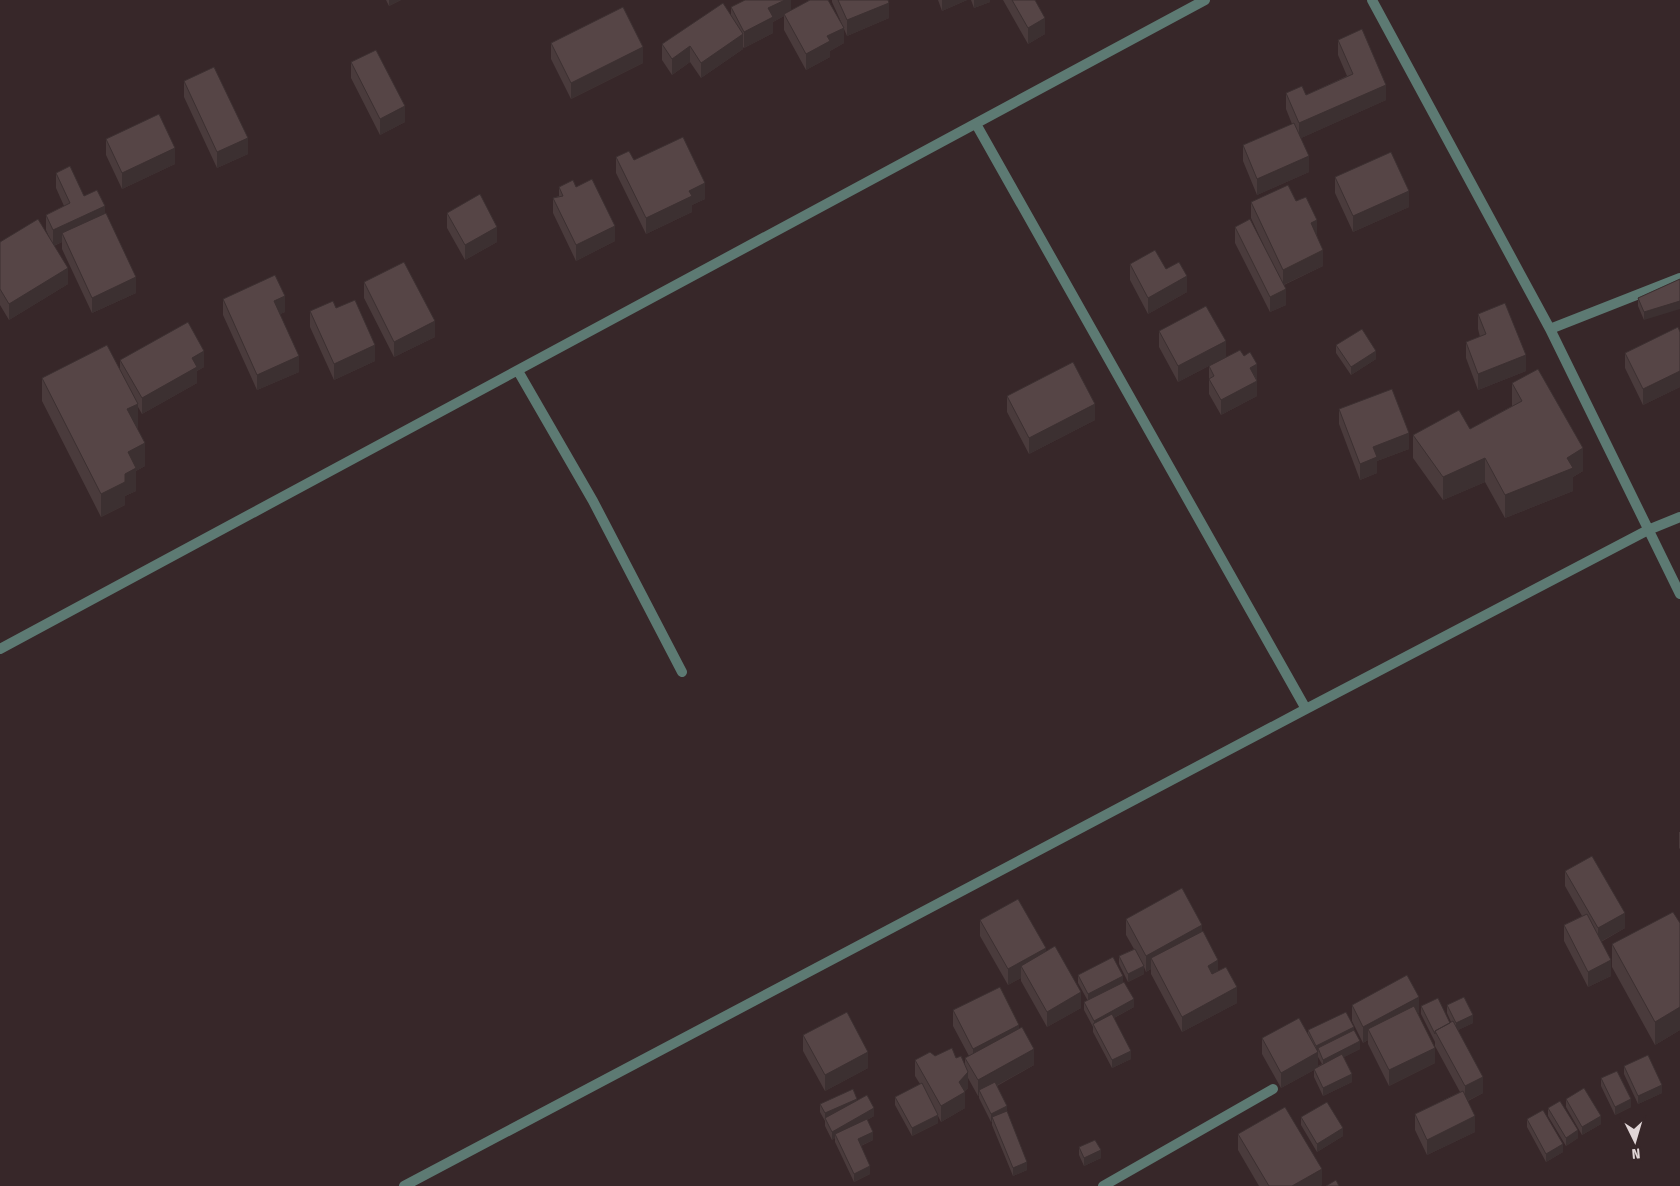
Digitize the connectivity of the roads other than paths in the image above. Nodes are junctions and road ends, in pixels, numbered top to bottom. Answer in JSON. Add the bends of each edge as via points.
{"nodes":[{"id":1,"x":1205,"y":0,"type":"edge"},
{"id":2,"x":1372,"y":0,"type":"edge"},
{"id":3,"x":976,"y":124,"type":"junction"},
{"id":4,"x":1680,"y":278,"type":"edge"},
{"id":5,"x":1550,"y":329,"type":"junction"},
{"id":6,"x":518,"y":371,"type":"junction"},
{"id":7,"x":1680,"y":517,"type":"edge"},
{"id":8,"x":1648,"y":530,"type":"junction"},
{"id":9,"x":1680,"y":594,"type":"edge"},
{"id":10,"x":0,"y":649,"type":"edge"},
{"id":11,"x":682,"y":672,"type":"dead end"},
{"id":12,"x":1306,"y":709,"type":"junction"},
{"id":13,"x":1273,"y":1089,"type":"dead end"},
{"id":14,"x":404,"y":1186,"type":"edge"},
{"id":15,"x":1103,"y":1186,"type":"edge"}],
"edges":[{"from":1,"to":3,"type":"street"},
{"from":2,"to":5,"type":"street"},
{"from":3,"to":6,"type":"street"},
{"from":3,"to":12,"type":"street"},
{"from":4,"to":5,"type":"street"},
{"from":5,"to":8,"type":"street"},
{"from":6,"to":10,"type":"street"},
{"from":6,"to":11,"type":"street","via":[[593,501]]},
{"from":7,"to":8,"type":"street"},
{"from":8,"to":9,"type":"street"},
{"from":8,"to":12,"type":"street"},
{"from":12,"to":14,"type":"street"},
{"from":13,"to":15,"type":"street"}]}
